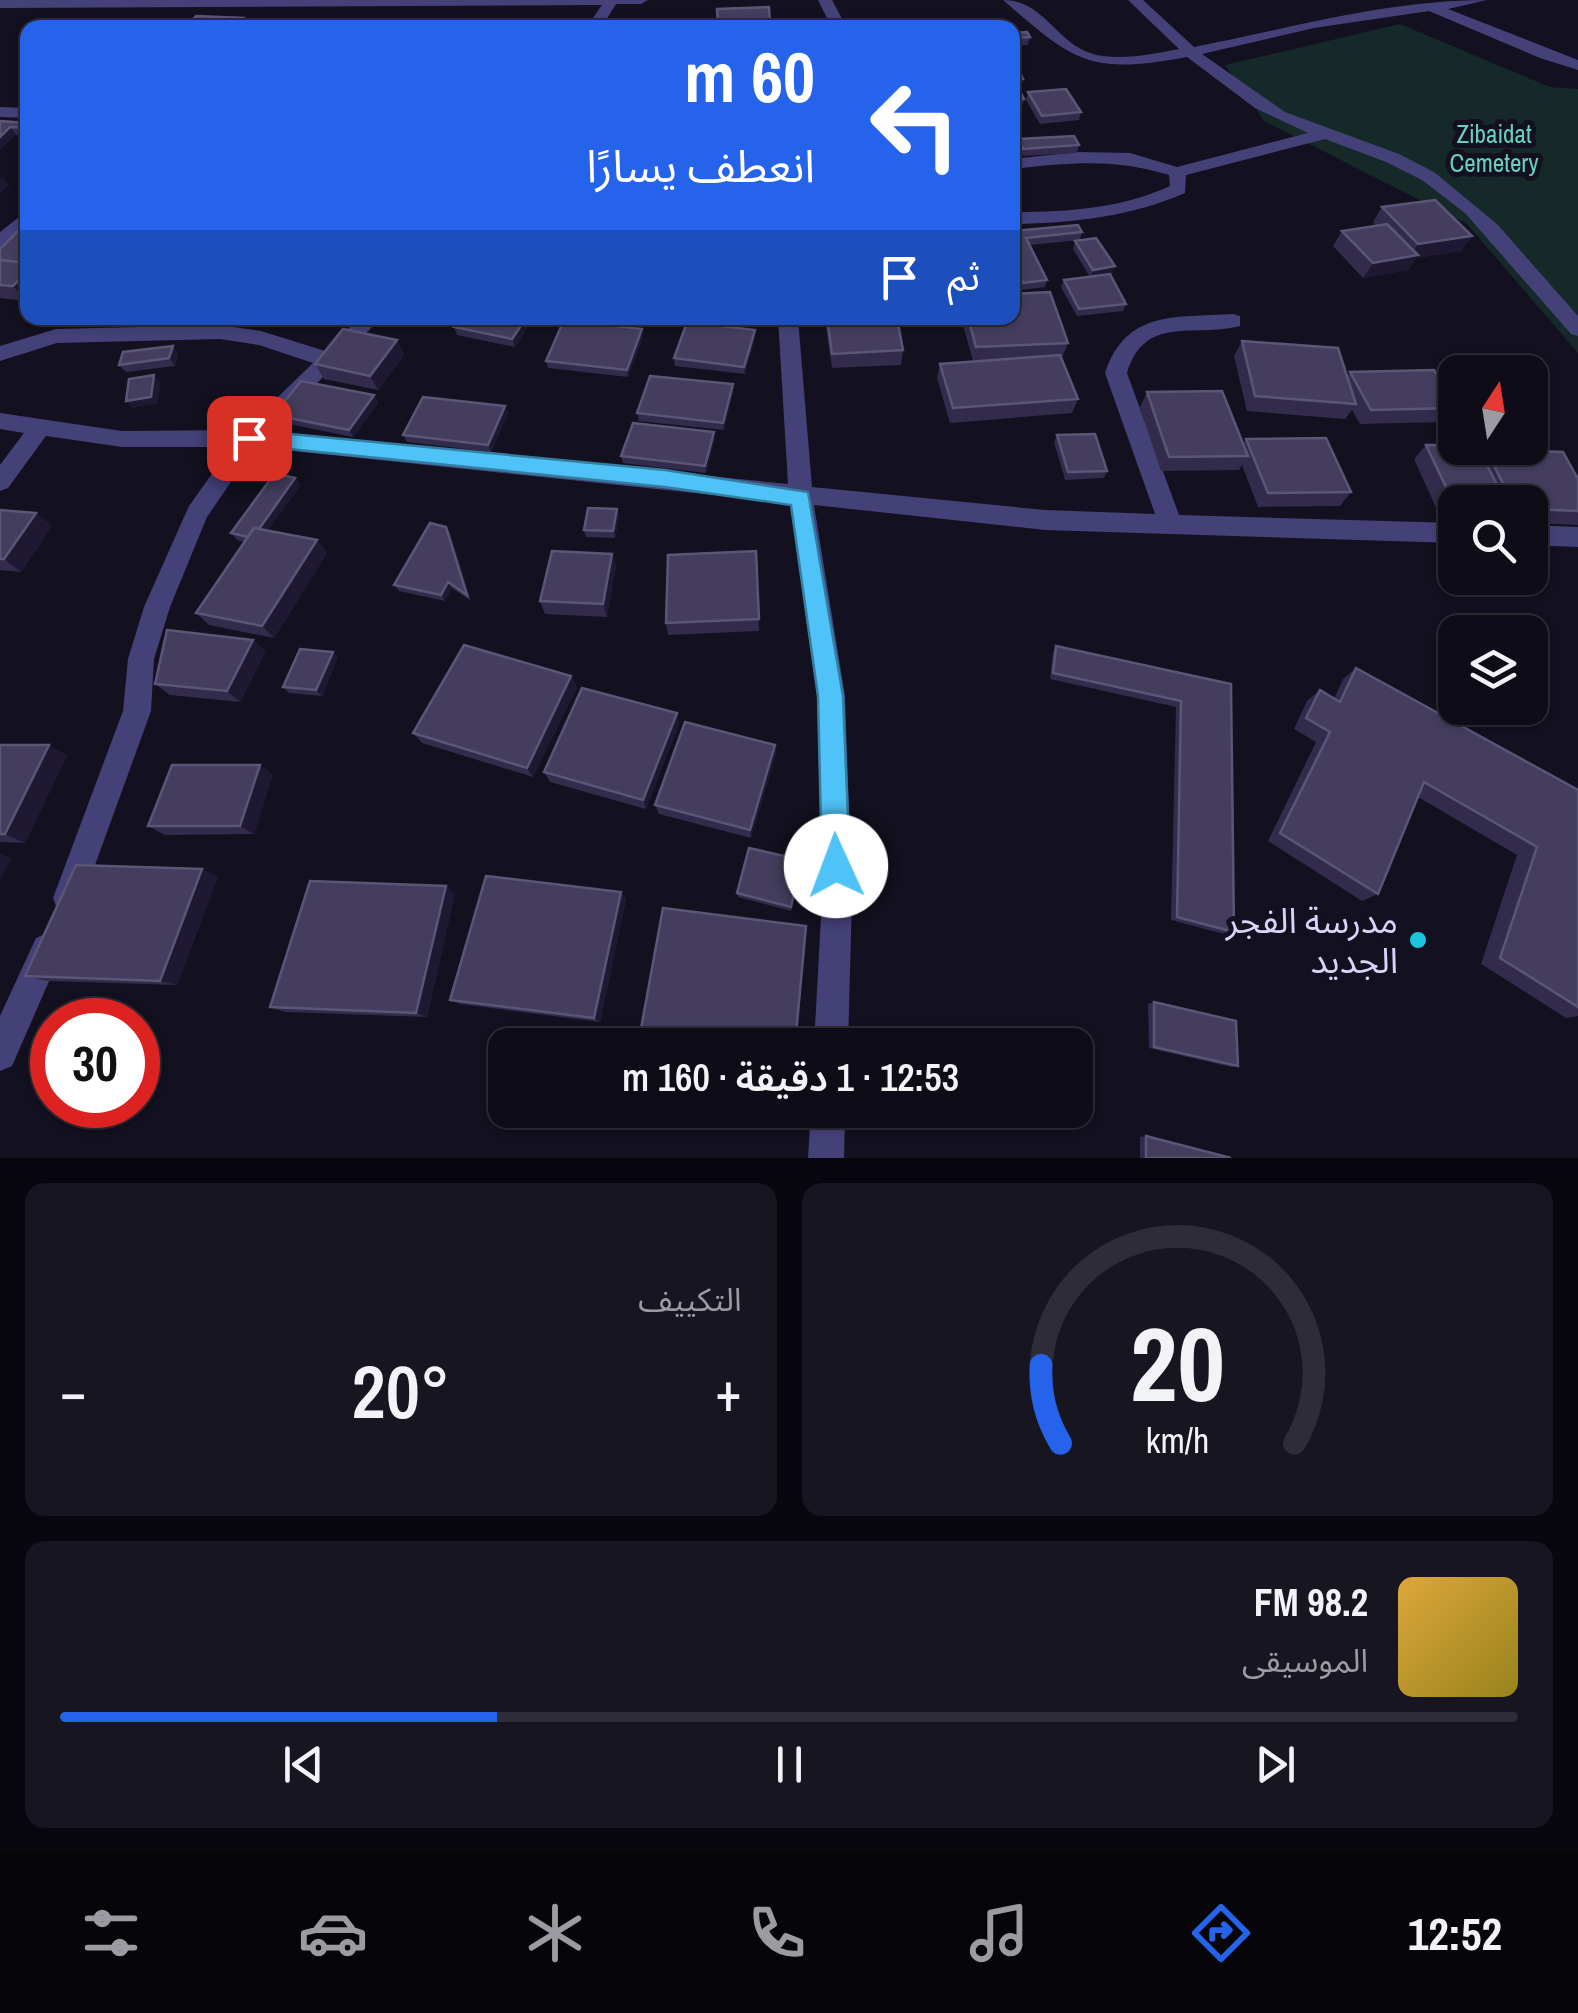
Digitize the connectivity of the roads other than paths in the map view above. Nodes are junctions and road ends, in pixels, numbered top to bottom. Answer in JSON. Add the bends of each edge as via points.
{"nodes":[{"id":1,"x":641,"y":0,"type":"edge"},
{"id":2,"x":1010,"y":0,"type":"edge"},
{"id":3,"x":1135,"y":0,"type":"edge"},
{"id":4,"x":1480,"y":0,"type":"edge"},
{"id":5,"x":612,"y":1,"type":"edge"},
{"id":6,"x":0,"y":4,"type":"edge"},
{"id":7,"x":1431,"y":7,"type":"junction"},
{"id":8,"x":1191,"y":51,"type":"junction"},
{"id":9,"x":1578,"y":65,"type":"edge"},
{"id":10,"x":1325,"y":134,"type":"junction"},
{"id":11,"x":1020,"y":163,"type":"edge"},
{"id":12,"x":1177,"y":172,"type":"junction"},
{"id":13,"x":1020,"y":218,"type":"edge"},
{"id":14,"x":1233,"y":321,"type":"dead end"},
{"id":15,"x":363,"y":325,"type":"edge"},
{"id":16,"x":788,"y":325,"type":"edge"},
{"id":17,"x":1578,"y":329,"type":"edge"},
{"id":18,"x":0,"y":354,"type":"edge"},
{"id":19,"x":326,"y":359,"type":"junction"},
{"id":20,"x":0,"y":421,"type":"edge"},
{"id":21,"x":38,"y":429,"type":"junction"},
{"id":22,"x":249,"y":438,"type":"junction"},
{"id":23,"x":0,"y":482,"type":"edge"},
{"id":24,"x":800,"y":498,"type":"junction"},
{"id":25,"x":1172,"y":524,"type":"junction"},
{"id":26,"x":1438,"y":532,"type":"edge"},
{"id":27,"x":1548,"y":536,"type":"edge"},
{"id":28,"x":1578,"y":537,"type":"edge"},
{"id":29,"x":832,"y":1028,"type":"edge"},
{"id":30,"x":0,"y":1054,"type":"edge"},
{"id":31,"x":827,"y":1128,"type":"edge"},
{"id":32,"x":826,"y":1158,"type":"edge"}],
"edges":[{"from":1,"to":5,"type":"street"},
{"from":2,"to":8,"type":"street","via":[[1088,58]]},
{"from":3,"to":8,"type":"street"},
{"from":4,"to":7,"type":"street"},
{"from":5,"to":6,"type":"street","via":[[192,10]]},
{"from":7,"to":8,"type":"street"},
{"from":7,"to":9,"type":"street"},
{"from":8,"to":10,"type":"street","via":[[1275,113]]},
{"from":10,"to":12,"type":"street"},
{"from":10,"to":17,"type":"street","via":[[1426,175],[1475,210]]},
{"from":11,"to":12,"type":"street","via":[[1130,158]]},
{"from":12,"to":13,"type":"street","via":[[1179,190],[1158,200]]},
{"from":14,"to":25,"type":"street","via":[[1136,336],[1122,353],[1116,374]]},
{"from":15,"to":19,"type":"street"},
{"from":16,"to":24,"type":"street"},
{"from":18,"to":19,"type":"street","via":[[56,336],[220,332]]},
{"from":19,"to":22,"type":"street"},
{"from":20,"to":21,"type":"street"},
{"from":21,"to":22,"type":"street","via":[[122,439]]},
{"from":21,"to":23,"type":"street"},
{"from":22,"to":24,"type":"street","via":[[665,478]]},
{"from":22,"to":30,"type":"street","via":[[196,512],[174,560],[107,796]]},
{"from":24,"to":25,"type":"street"},
{"from":24,"to":29,"type":"street","via":[[831,696],[837,900]]},
{"from":25,"to":26,"type":"street"},
{"from":27,"to":28,"type":"street"},
{"from":31,"to":32,"type":"street"}]}
